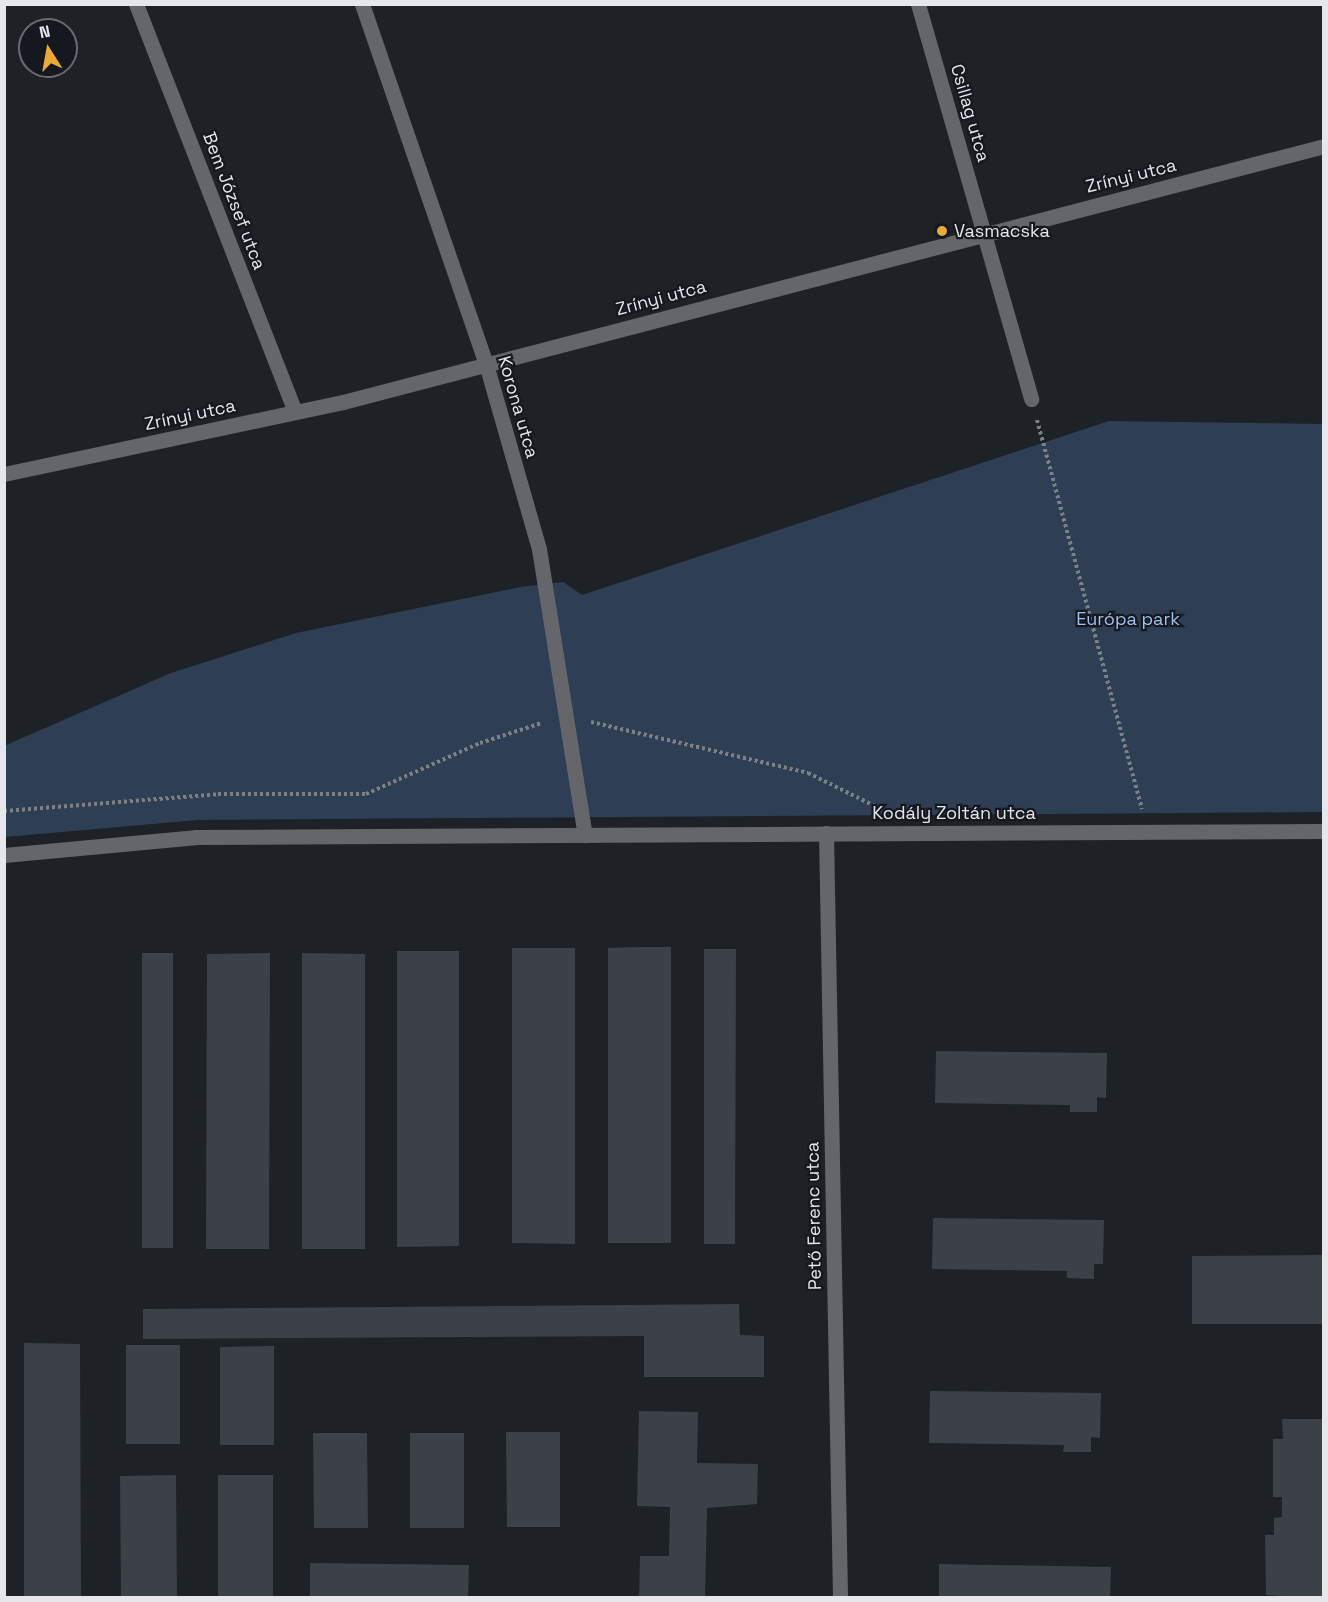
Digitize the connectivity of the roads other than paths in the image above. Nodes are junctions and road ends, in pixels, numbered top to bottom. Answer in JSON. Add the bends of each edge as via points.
{"nodes":[{"id":1,"x":136,"y":4,"type":"edge"},
{"id":2,"x":362,"y":4,"type":"edge"},
{"id":3,"x":918,"y":4,"type":"edge"},
{"id":4,"x":1323,"y":146,"type":"edge"},
{"id":5,"x":985,"y":233,"type":"junction"},
{"id":6,"x":486,"y":364,"type":"junction"},
{"id":7,"x":1031,"y":399,"type":"road end"},
{"id":8,"x":295,"y":412,"type":"junction"},
{"id":9,"x":4,"y":474,"type":"edge"},
{"id":10,"x":1323,"y":831,"type":"edge"},
{"id":11,"x":826,"y":833,"type":"junction"},
{"id":12,"x":585,"y":835,"type":"junction"},
{"id":13,"x":4,"y":855,"type":"edge"},
{"id":14,"x":840,"y":1598,"type":"edge"}],
"edges":[{"from":1,"to":8,"type":"street","name":"Bem József utca"},
{"from":2,"to":6,"type":"street","name":"Korona utca"},
{"from":3,"to":5,"type":"street","name":"Csillag utca"},
{"from":4,"to":5,"type":"street","name":"Zrínyi utca"},
{"from":5,"to":6,"type":"street","name":"Zrínyi utca"},
{"from":5,"to":7,"type":"street","name":"Csillag utca"},
{"from":6,"to":8,"type":"street","name":"Zrínyi utca"},
{"from":6,"to":12,"type":"street","name":"Korona utca","via":[[540,549]]},
{"from":8,"to":9,"type":"street","name":"Zrínyi utca"},
{"from":10,"to":11,"type":"street","name":"Kodály Zoltán utca"},
{"from":11,"to":12,"type":"street","name":"Kodály Zoltán utca"},
{"from":11,"to":14,"type":"street","name":"Pető Ferenc utca"},
{"from":12,"to":13,"type":"street","name":"Kodály Zoltán utca","via":[[197,837]]}]}
